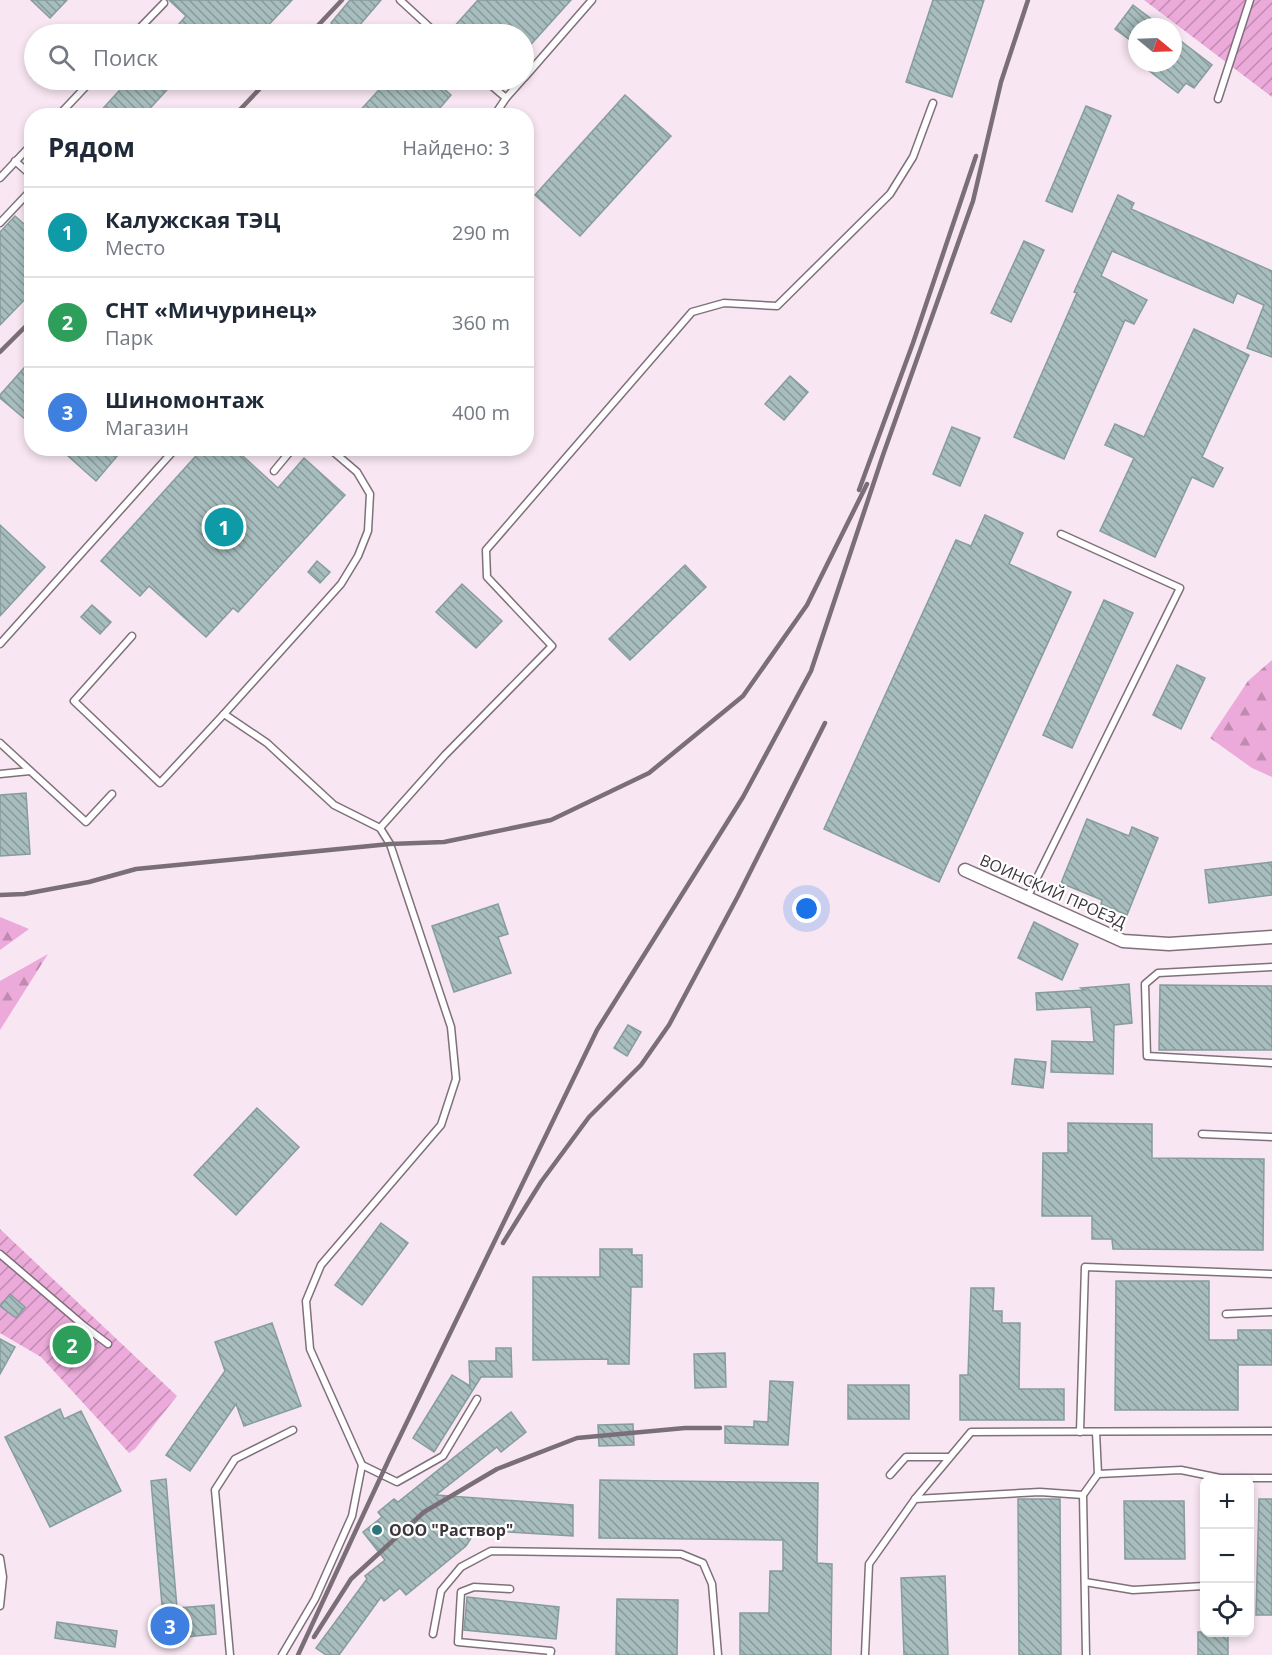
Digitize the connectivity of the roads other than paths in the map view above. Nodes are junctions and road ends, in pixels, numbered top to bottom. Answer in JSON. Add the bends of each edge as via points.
{"nodes":[{"id":1,"x":400,"y":0,"type":"edge"},
{"id":2,"x":592,"y":0,"type":"edge"},
{"id":3,"x":1250,"y":0,"type":"edge"},
{"id":4,"x":164,"y":3,"type":"dead end"},
{"id":5,"x":144,"y":24,"type":"edge"},
{"id":6,"x":426,"y":24,"type":"edge"},
{"id":7,"x":534,"y":66,"type":"edge"},
{"id":8,"x":83,"y":90,"type":"edge"},
{"id":9,"x":497,"y":90,"type":"edge"},
{"id":10,"x":513,"y":90,"type":"edge"},
{"id":11,"x":506,"y":98,"type":"junction"},
{"id":12,"x":1218,"y":99,"type":"dead end"},
{"id":13,"x":933,"y":103,"type":"dead end"},
{"id":14,"x":66,"y":108,"type":"edge"},
{"id":15,"x":499,"y":108,"type":"edge"},
{"id":16,"x":24,"y":152,"type":"edge"},
{"id":17,"x":15,"y":161,"type":"junction"},
{"id":18,"x":24,"y":169,"type":"edge"},
{"id":19,"x":0,"y":178,"type":"edge"},
{"id":20,"x":24,"y":197,"type":"edge"},
{"id":21,"x":0,"y":222,"type":"edge"},
{"id":22,"x":169,"y":456,"type":"edge"},
{"id":23,"x":286,"y":456,"type":"edge"},
{"id":24,"x":338,"y":456,"type":"edge"},
{"id":25,"x":273,"y":471,"type":"dead end"},
{"id":26,"x":1061,"y":534,"type":"dead end"},
{"id":27,"x":132,"y":636,"type":"dead end"},
{"id":28,"x":0,"y":644,"type":"edge"},
{"id":29,"x":224,"y":714,"type":"junction"},
{"id":30,"x":0,"y":743,"type":"edge"},
{"id":31,"x":30,"y":771,"type":"junction"},
{"id":32,"x":0,"y":774,"type":"edge"},
{"id":33,"x":112,"y":794,"type":"dead end"},
{"id":34,"x":380,"y":828,"type":"junction"},
{"id":35,"x":965,"y":870,"type":"dead end"},
{"id":36,"x":1027,"y":898,"type":"junction"},
{"id":37,"x":1272,"y":937,"type":"edge"},
{"id":38,"x":1272,"y":967,"type":"edge"},
{"id":39,"x":1272,"y":1063,"type":"edge"},
{"id":40,"x":1202,"y":1134,"type":"dead end"},
{"id":41,"x":1272,"y":1137,"type":"edge"},
{"id":42,"x":0,"y":1254,"type":"edge"},
{"id":43,"x":1272,"y":1274,"type":"edge"},
{"id":44,"x":1272,"y":1312,"type":"edge"},
{"id":45,"x":1226,"y":1314,"type":"dead end"},
{"id":46,"x":108,"y":1344,"type":"dead end"},
{"id":47,"x":477,"y":1399,"type":"dead end"},
{"id":48,"x":293,"y":1430,"type":"dead end"},
{"id":49,"x":1272,"y":1431,"type":"edge"},
{"id":50,"x":1080,"y":1432,"type":"junction"},
{"id":51,"x":1096,"y":1432,"type":"junction"},
{"id":52,"x":949,"y":1457,"type":"junction"},
{"id":53,"x":362,"y":1465,"type":"junction"},
{"id":54,"x":1098,"y":1474,"type":"junction"},
{"id":55,"x":890,"y":1475,"type":"dead end"},
{"id":56,"x":1205,"y":1475,"type":"edge"},
{"id":57,"x":1272,"y":1478,"type":"edge"},
{"id":58,"x":1254,"y":1479,"type":"edge"},
{"id":59,"x":1083,"y":1495,"type":"junction"},
{"id":60,"x":915,"y":1499,"type":"junction"},
{"id":61,"x":0,"y":1558,"type":"edge"},
{"id":62,"x":1085,"y":1582,"type":"junction"},
{"id":63,"x":1200,"y":1586,"type":"edge"},
{"id":64,"x":510,"y":1589,"type":"dead end"},
{"id":65,"x":0,"y":1606,"type":"edge"},
{"id":66,"x":433,"y":1634,"type":"dead end"},
{"id":67,"x":231,"y":1655,"type":"edge"},
{"id":68,"x":282,"y":1655,"type":"edge"},
{"id":69,"x":550,"y":1655,"type":"edge"},
{"id":70,"x":718,"y":1655,"type":"edge"},
{"id":71,"x":865,"y":1655,"type":"edge"},
{"id":72,"x":1086,"y":1655,"type":"edge"}],
"edges":[{"from":1,"to":6,"type":"lane"},
{"from":2,"to":7,"type":"lane"},
{"from":3,"to":12,"type":"lane"},
{"from":4,"to":5,"type":"lane"},
{"from":8,"to":14,"type":"lane"},
{"from":9,"to":11,"type":"lane"},
{"from":10,"to":11,"type":"lane"},
{"from":11,"to":15,"type":"lane"},
{"from":13,"to":34,"type":"lane","via":[[913,157],[890,194],[777,306],[724,303],[693,312],[486,550],[487,577],[552,646]]},
{"from":16,"to":17,"type":"lane"},
{"from":17,"to":18,"type":"lane"},
{"from":17,"to":19,"type":"lane"},
{"from":20,"to":21,"type":"lane"},
{"from":22,"to":28,"type":"lane"},
{"from":23,"to":25,"type":"lane"},
{"from":24,"to":29,"type":"lane","via":[[357,472],[370,494],[368,531],[358,555],[341,584]]},
{"from":26,"to":36,"type":"lane","via":[[1180,588]]},
{"from":27,"to":29,"type":"lane","via":[[74,701],[160,783]]},
{"from":29,"to":34,"type":"lane","via":[[267,743],[333,805]]},
{"from":30,"to":31,"type":"lane"},
{"from":31,"to":32,"type":"lane"},
{"from":31,"to":33,"type":"lane","via":[[86,822]]},
{"from":34,"to":53,"type":"lane","via":[[390,844],[451,1027],[456,1079],[441,1125],[321,1265],[306,1301],[310,1349]]},
{"from":35,"to":36,"type":"street","name":"ВОИНСКИЙ ПРОЕЗД"},
{"from":36,"to":37,"type":"street","name":"ВОИНСКИЙ ПРОЕЗД","via":[[1123,941],[1169,944]]},
{"from":38,"to":39,"type":"lane","via":[[1158,973],[1145,984],[1147,1056]]},
{"from":40,"to":41,"type":"lane"},
{"from":42,"to":46,"type":"lane"},
{"from":43,"to":50,"type":"lane","via":[[1085,1267]]},
{"from":44,"to":45,"type":"lane"},
{"from":47,"to":53,"type":"lane","via":[[443,1456],[397,1482]]},
{"from":48,"to":67,"type":"lane","via":[[234,1459],[215,1490]]},
{"from":49,"to":51,"type":"lane"},
{"from":50,"to":51,"type":"lane"},
{"from":50,"to":52,"type":"lane","via":[[971,1432]]},
{"from":51,"to":54,"type":"lane"},
{"from":52,"to":55,"type":"lane","via":[[906,1457]]},
{"from":52,"to":60,"type":"lane"},
{"from":53,"to":68,"type":"lane","via":[[352,1516],[315,1599]]},
{"from":54,"to":56,"type":"lane","via":[[1181,1470]]},
{"from":54,"to":59,"type":"lane"},
{"from":57,"to":58,"type":"lane"},
{"from":59,"to":60,"type":"lane","via":[[1040,1492]]},
{"from":59,"to":62,"type":"lane"},
{"from":60,"to":71,"type":"lane","via":[[869,1564]]},
{"from":61,"to":65,"type":"lane"},
{"from":62,"to":63,"type":"lane","via":[[1133,1590]]},
{"from":62,"to":72,"type":"lane"},
{"from":64,"to":69,"type":"lane","via":[[474,1587],[461,1592],[458,1642],[551,1651]]},
{"from":66,"to":70,"type":"lane","via":[[441,1591],[461,1567],[492,1551],[681,1554],[703,1563],[711,1584]]}]}
